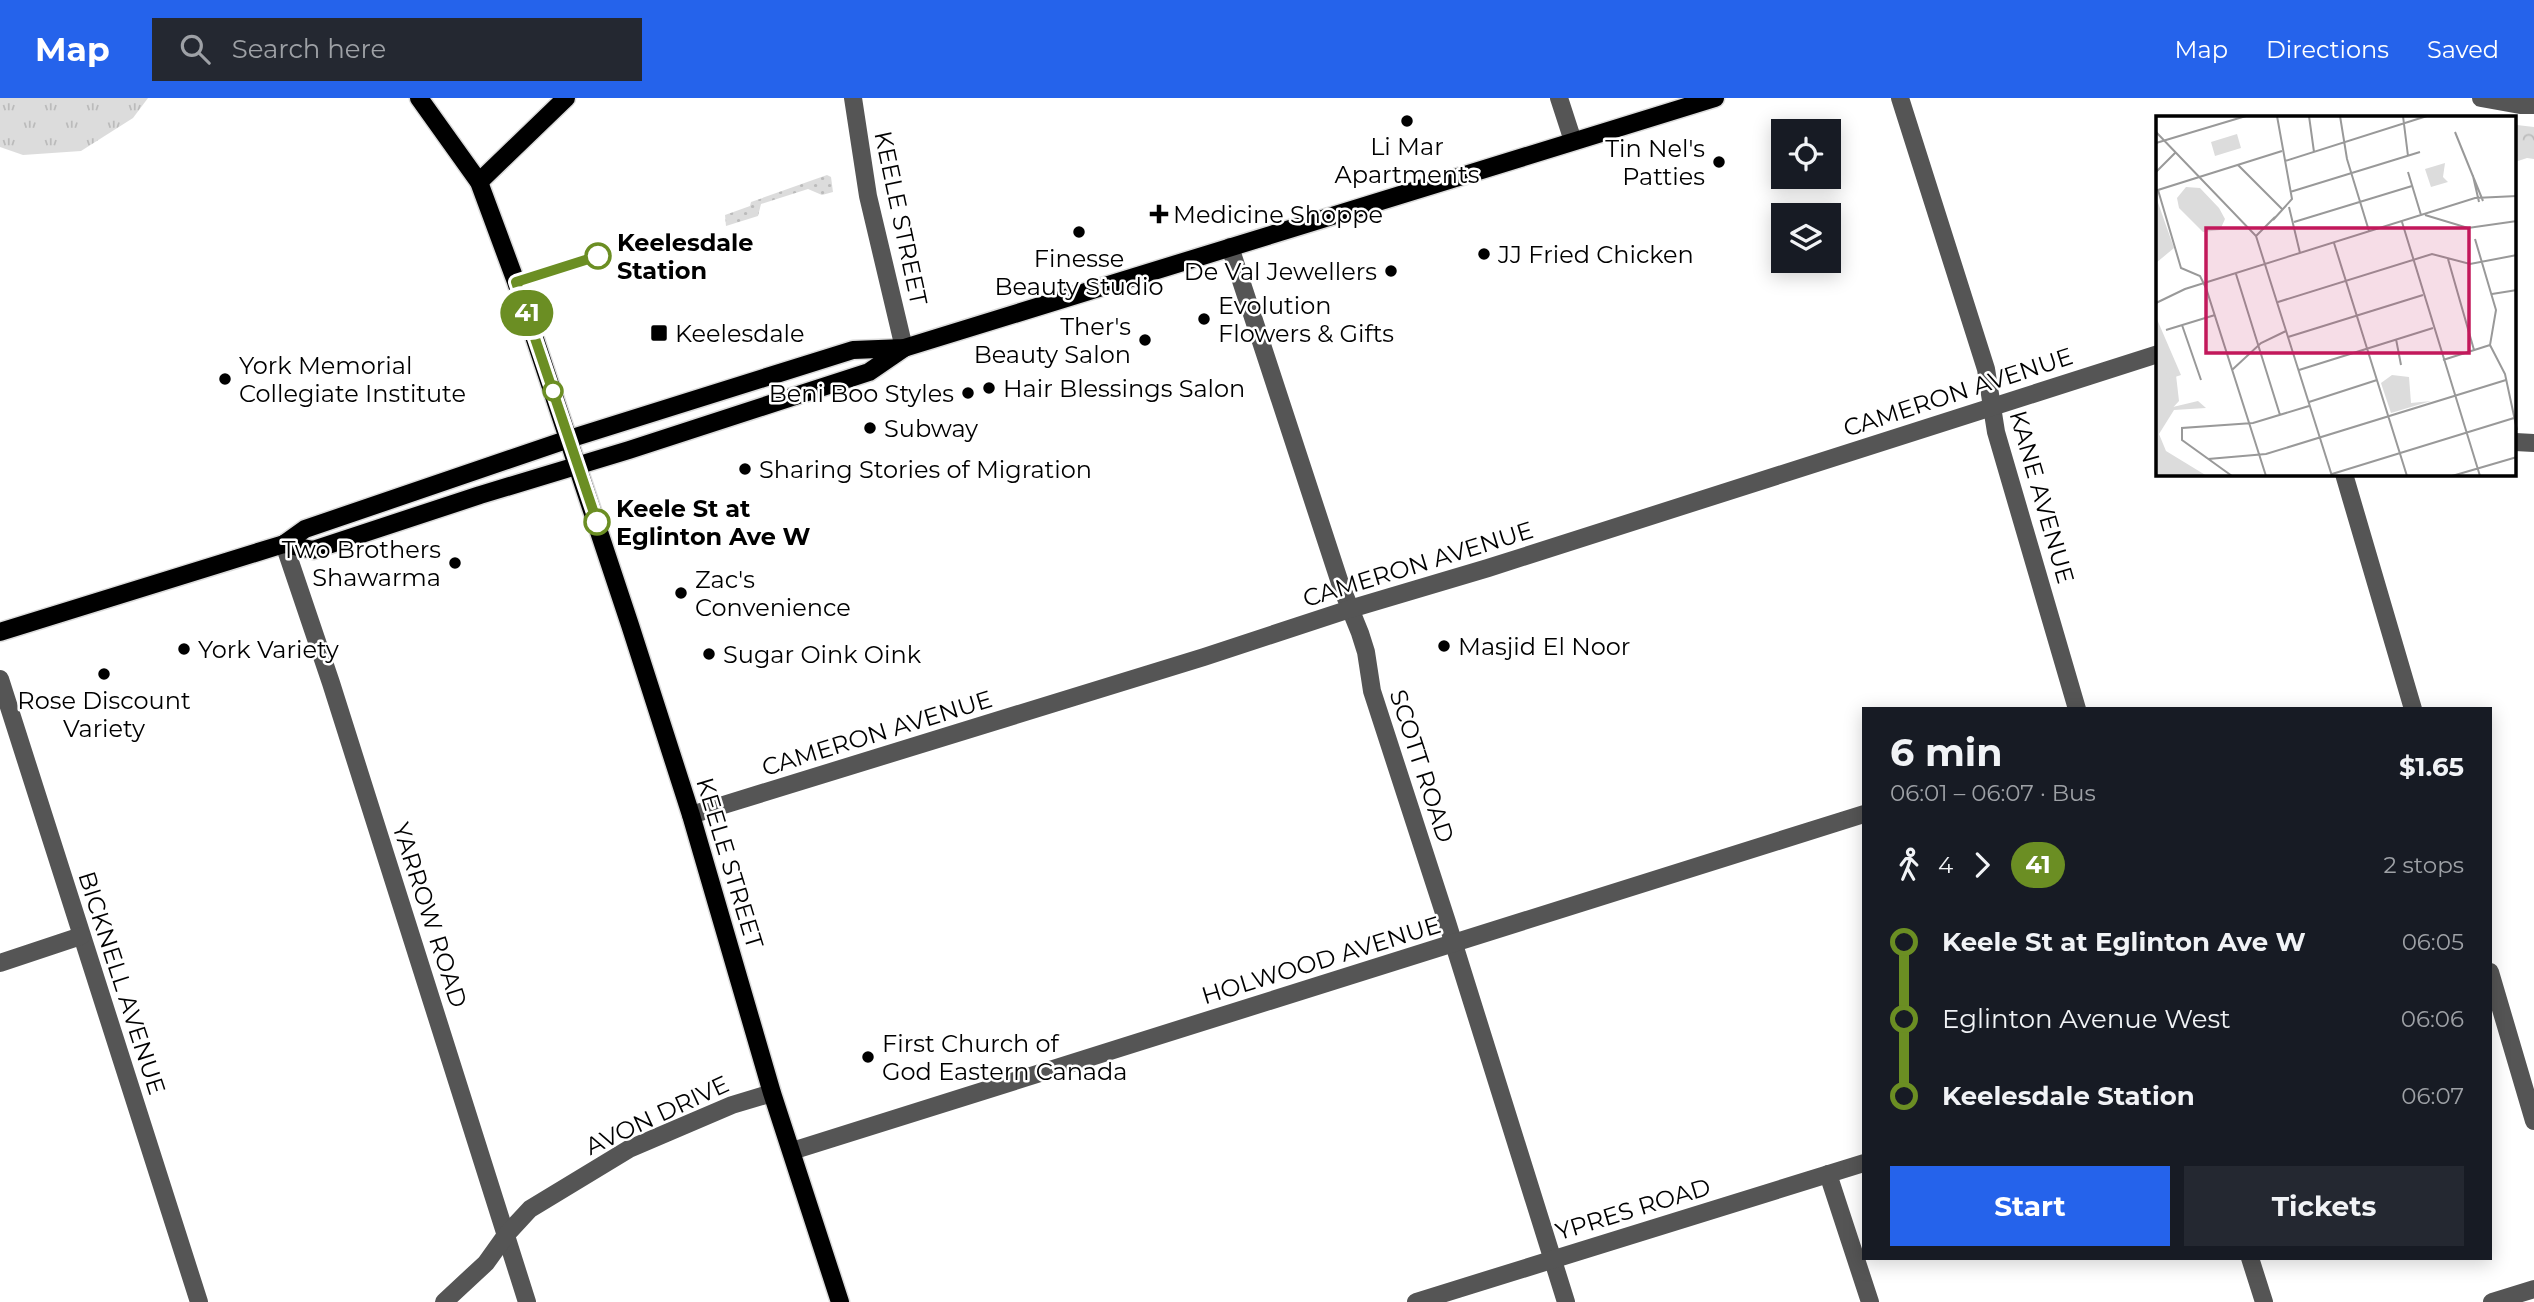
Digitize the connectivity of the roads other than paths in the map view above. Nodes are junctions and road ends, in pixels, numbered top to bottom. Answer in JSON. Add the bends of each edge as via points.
{"nodes":[{"id":1,"x":419,"y":98,"type":"edge"},
{"id":2,"x":566,"y":98,"type":"edge"},
{"id":3,"x":853,"y":98,"type":"edge"},
{"id":4,"x":1559,"y":98,"type":"edge"},
{"id":5,"x":1715,"y":98,"type":"edge"},
{"id":6,"x":1900,"y":98,"type":"edge"},
{"id":7,"x":2481,"y":98,"type":"edge"},
{"id":8,"x":2534,"y":105,"type":"edge"},
{"id":9,"x":1573,"y":141,"type":"junction"},
{"id":10,"x":479,"y":181,"type":"junction"},
{"id":11,"x":1230,"y":247,"type":"junction"},
{"id":12,"x":904,"y":348,"type":"junction"},
{"id":13,"x":2156,"y":355,"type":"edge"},
{"id":14,"x":1992,"y":407,"type":"junction"},
{"id":15,"x":569,"y":439,"type":"junction"},
{"id":16,"x":2516,"y":442,"type":"edge"},
{"id":17,"x":2534,"y":443,"type":"edge"},
{"id":18,"x":578,"y":466,"type":"junction"},
{"id":19,"x":2345,"y":476,"type":"edge"},
{"id":20,"x":284,"y":544,"type":"junction"},
{"id":21,"x":1350,"y":609,"type":"junction"},
{"id":22,"x":0,"y":632,"type":"edge"},
{"id":23,"x":0,"y":679,"type":"edge"},
{"id":24,"x":2076,"y":707,"type":"edge"},
{"id":25,"x":2412,"y":707,"type":"edge"},
{"id":26,"x":691,"y":815,"type":"junction"},
{"id":27,"x":1862,"y":815,"type":"edge"},
{"id":28,"x":81,"y":936,"type":"junction"},
{"id":29,"x":1454,"y":944,"type":"junction"},
{"id":30,"x":0,"y":963,"type":"edge"},
{"id":31,"x":2492,"y":979,"type":"edge"},
{"id":32,"x":772,"y":1093,"type":"junction"},
{"id":33,"x":2534,"y":1121,"type":"edge"},
{"id":34,"x":792,"y":1151,"type":"junction"},
{"id":35,"x":1862,"y":1164,"type":"edge"},
{"id":36,"x":1828,"y":1174,"type":"junction"},
{"id":37,"x":506,"y":1235,"type":"junction"},
{"id":38,"x":1553,"y":1259,"type":"junction"},
{"id":39,"x":2251,"y":1260,"type":"edge"},
{"id":40,"x":2534,"y":1289,"type":"edge"},
{"id":41,"x":199,"y":1302,"type":"edge"},
{"id":42,"x":444,"y":1302,"type":"edge"},
{"id":43,"x":527,"y":1302,"type":"edge"},
{"id":44,"x":840,"y":1302,"type":"edge"},
{"id":45,"x":1416,"y":1302,"type":"edge"},
{"id":46,"x":1566,"y":1302,"type":"edge"},
{"id":47,"x":1870,"y":1302,"type":"edge"},
{"id":48,"x":2264,"y":1302,"type":"edge"},
{"id":49,"x":2492,"y":1302,"type":"edge"}],
"edges":[{"from":1,"to":10,"type":"main road","name":"KEELE STREET"},
{"from":2,"to":10,"type":"main road"},
{"from":3,"to":12,"type":"street","name":"KEELE STREET","via":[[868,196]]},
{"from":4,"to":9,"type":"street"},
{"from":5,"to":9,"type":"main road"},
{"from":6,"to":14,"type":"street","name":"KANE AVENUE","via":[[1986,369]]},
{"from":7,"to":8,"type":"street"},
{"from":9,"to":11,"type":"main road"},
{"from":10,"to":15,"type":"main road","name":"KEELE STREET"},
{"from":11,"to":12,"type":"main road"},
{"from":11,"to":21,"type":"street","name":"SCOTT ROAD"},
{"from":12,"to":15,"type":"main road","via":[[853,350]]},
{"from":12,"to":18,"type":"main road","via":[[869,372]]},
{"from":13,"to":14,"type":"street","name":"CAMERON AVENUE"},
{"from":14,"to":21,"type":"street","name":"CAMERON AVENUE"},
{"from":14,"to":24,"type":"street","name":"KANE AVENUE"},
{"from":15,"to":18,"type":"main road","name":"KEELE STREET"},
{"from":15,"to":20,"type":"main road","via":[[305,529]]},
{"from":16,"to":17,"type":"street"},
{"from":18,"to":20,"type":"main road","via":[[313,550]]},
{"from":18,"to":26,"type":"main road","name":"KEELE STREET"},
{"from":19,"to":25,"type":"street"},
{"from":20,"to":22,"type":"main road"},
{"from":20,"to":37,"type":"street","name":"YARROW ROAD"},
{"from":21,"to":26,"type":"street","name":"CAMERON AVENUE"},
{"from":21,"to":29,"type":"street","name":"SCOTT ROAD"},
{"from":23,"to":28,"type":"street","name":"BICKNELL AVENUE"},
{"from":26,"to":32,"type":"main road","name":"KEELE STREET"},
{"from":27,"to":29,"type":"street","name":"HOLWOOD AVENUE"},
{"from":28,"to":30,"type":"street"},
{"from":28,"to":41,"type":"street","name":"BICKNELL AVENUE"},
{"from":29,"to":34,"type":"street","name":"HOLWOOD AVENUE"},
{"from":29,"to":38,"type":"street","name":"SCOTT ROAD"},
{"from":31,"to":33,"type":"street"},
{"from":32,"to":34,"type":"main road","name":"KEELE STREET"},
{"from":32,"to":37,"type":"street","name":"AVON DRIVE","via":[[629,1149],[530,1209]]},
{"from":34,"to":44,"type":"main road","name":"KEELE STREET"},
{"from":35,"to":36,"type":"street","name":"YPRES ROAD"},
{"from":36,"to":38,"type":"street","name":"YPRES ROAD"},
{"from":36,"to":47,"type":"street"},
{"from":37,"to":42,"type":"street","name":"AVON DRIVE","via":[[486,1264]]},
{"from":37,"to":43,"type":"street","name":"YARROW ROAD"},
{"from":38,"to":45,"type":"street","name":"YPRES ROAD"},
{"from":38,"to":46,"type":"street","name":"SCOTT ROAD"},
{"from":39,"to":48,"type":"street"},
{"from":40,"to":49,"type":"street"}]}
